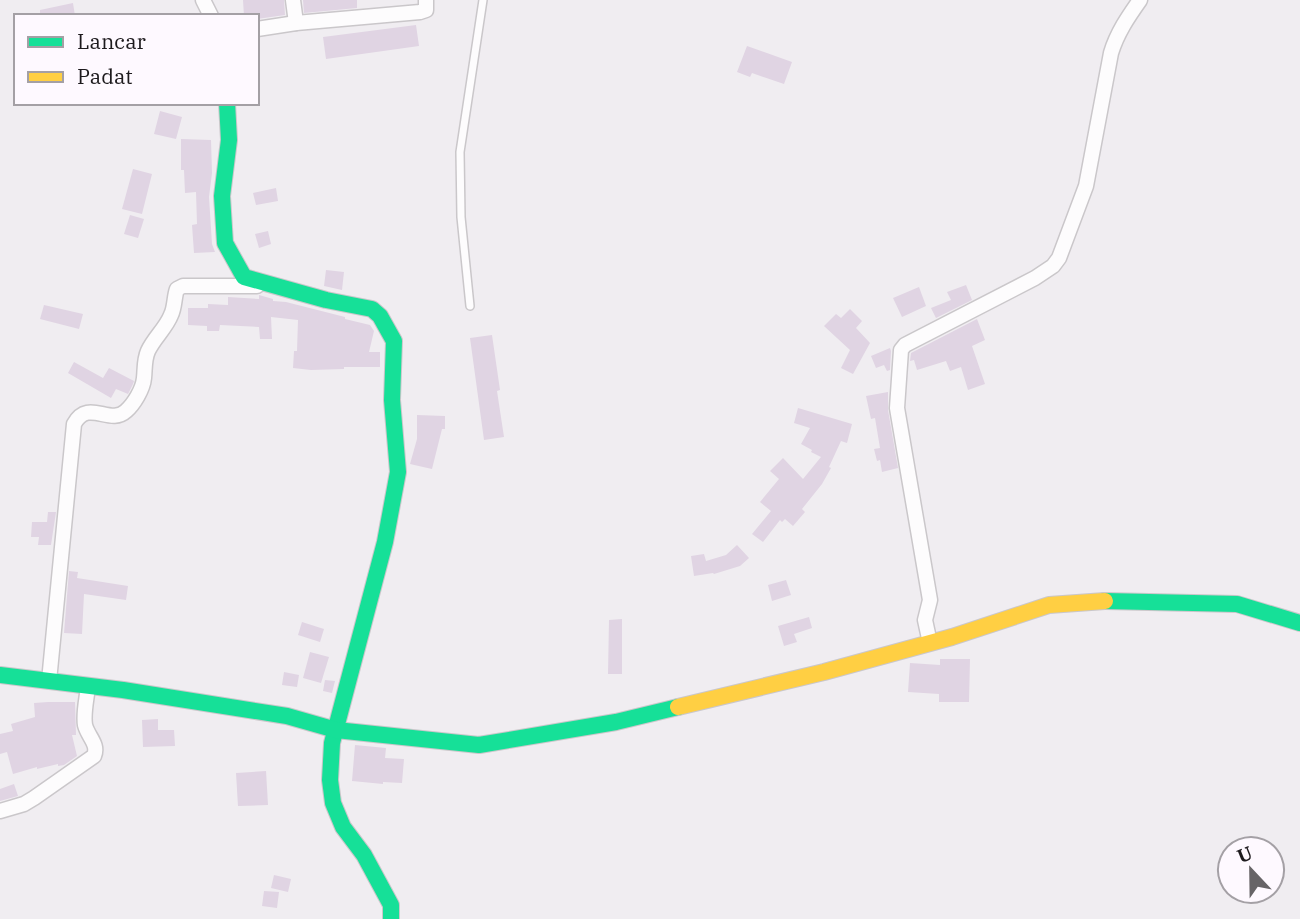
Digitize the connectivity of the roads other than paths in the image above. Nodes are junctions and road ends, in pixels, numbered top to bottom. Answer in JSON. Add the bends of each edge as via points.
{"nodes":[{"id":1,"x":293,"y":0,"type":"edge"},
{"id":2,"x":426,"y":0,"type":"edge"},
{"id":3,"x":483,"y":0,"type":"edge"},
{"id":4,"x":1140,"y":0,"type":"edge"},
{"id":5,"x":296,"y":23,"type":"junction"},
{"id":6,"x":259,"y":29,"type":"edge"},
{"id":7,"x":227,"y":105,"type":"edge"},
{"id":8,"x":273,"y":285,"type":"junction"},
{"id":9,"x":470,"y":306,"type":"dead end"},
{"id":10,"x":1300,"y":623,"type":"edge"},
{"id":11,"x":927,"y":632,"type":"junction"},
{"id":12,"x":0,"y":676,"type":"edge"},
{"id":13,"x":49,"y":681,"type":"junction"},
{"id":14,"x":88,"y":686,"type":"junction"},
{"id":15,"x":336,"y":730,"type":"junction"},
{"id":16,"x":0,"y":811,"type":"edge"},
{"id":17,"x":391,"y":919,"type":"edge"}],
"edges":[{"from":1,"to":5,"type":"street"},
{"from":2,"to":5,"type":"street","via":[[426,10],[420,12]]},
{"from":3,"to":9,"type":"lane","via":[[460,152]]},
{"from":4,"to":11,"type":"street","via":[[1114,40],[1086,186],[1059,258],[1035,278],[901,350],[897,408],[929,600]]},
{"from":5,"to":6,"type":"street"},
{"from":7,"to":8,"type":"street","via":[[229,140],[222,196],[225,243],[244,277]]},
{"from":8,"to":13,"type":"street","via":[[177,289],[172,314],[148,350],[142,388],[128,410],[118,415],[90,412],[74,424]]},
{"from":8,"to":15,"type":"street","via":[[372,309],[394,341],[392,400],[398,472]]},
{"from":10,"to":11,"type":"street","via":[[1237,604],[1102,601],[1049,605]]},
{"from":11,"to":15,"type":"street","via":[[824,672],[616,722],[479,745]]},
{"from":12,"to":13,"type":"street"},
{"from":13,"to":14,"type":"street"},
{"from":14,"to":15,"type":"street","via":[[287,716]]},
{"from":14,"to":16,"type":"street","via":[[85,720],[96,748],[94,756],[24,804]]},
{"from":15,"to":17,"type":"street","via":[[330,780],[333,803],[391,905]]}]}
